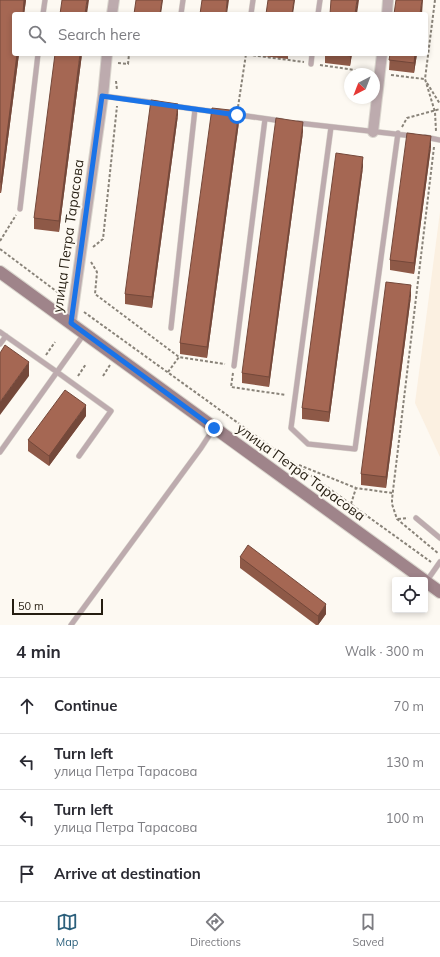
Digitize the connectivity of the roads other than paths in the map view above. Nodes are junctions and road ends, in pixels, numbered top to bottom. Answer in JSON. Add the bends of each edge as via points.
{"nodes":[{"id":1,"x":45,"y":0,"type":"edge"},
{"id":2,"x":114,"y":0,"type":"edge"},
{"id":3,"x":183,"y":0,"type":"edge"},
{"id":4,"x":253,"y":0,"type":"edge"},
{"id":5,"x":320,"y":0,"type":"edge"},
{"id":6,"x":388,"y":0,"type":"edge"},
{"id":7,"x":43,"y":12,"type":"edge"},
{"id":8,"x":112,"y":12,"type":"edge"},
{"id":9,"x":181,"y":12,"type":"edge"},
{"id":10,"x":251,"y":12,"type":"edge"},
{"id":11,"x":318,"y":12,"type":"edge"},
{"id":12,"x":387,"y":12,"type":"edge"},
{"id":13,"x":38,"y":56,"type":"edge"},
{"id":14,"x":107,"y":56,"type":"edge"},
{"id":15,"x":312,"y":56,"type":"edge"},
{"id":16,"x":382,"y":56,"type":"edge"},
{"id":17,"x":311,"y":64,"type":"road end"},
{"id":18,"x":102,"y":96,"type":"junction"},
{"id":19,"x":195,"y":109,"type":"junction"},
{"id":20,"x":266,"y":119,"type":"junction"},
{"id":21,"x":288,"y":122,"type":"edge"},
{"id":22,"x":295,"y":122,"type":"edge"},
{"id":23,"x":331,"y":126,"type":"junction"},
{"id":24,"x":373,"y":132,"type":"junction"},
{"id":25,"x":398,"y":133,"type":"junction"},
{"id":26,"x":438,"y":139,"type":"edge"},
{"id":27,"x":20,"y":210,"type":"road end"},
{"id":28,"x":0,"y":272,"type":"edge"},
{"id":29,"x":71,"y":323,"type":"junction"},
{"id":30,"x":171,"y":328,"type":"dead end"},
{"id":31,"x":0,"y":332,"type":"edge"},
{"id":32,"x":85,"y":334,"type":"junction"},
{"id":33,"x":6,"y":336,"type":"junction"},
{"id":34,"x":0,"y":344,"type":"edge"},
{"id":35,"x":234,"y":366,"type":"road end"},
{"id":36,"x":57,"y":372,"type":"junction"},
{"id":37,"x":214,"y":428,"type":"junction"},
{"id":38,"x":0,"y":452,"type":"edge"},
{"id":39,"x":79,"y":456,"type":"dead end"},
{"id":40,"x":416,"y":518,"type":"dead end"},
{"id":41,"x":440,"y":538,"type":"edge"},
{"id":42,"x":439,"y":564,"type":"edge"},
{"id":43,"x":419,"y":577,"type":"edge"},
{"id":44,"x":428,"y":577,"type":"edge"},
{"id":45,"x":428,"y":583,"type":"edge"},
{"id":46,"x":440,"y":592,"type":"edge"},
{"id":47,"x":70,"y":625,"type":"edge"}],
"edges":[{"from":1,"to":7,"type":"lane"},
{"from":2,"to":8,"type":"street"},
{"from":3,"to":9,"type":"lane"},
{"from":4,"to":10,"type":"lane"},
{"from":5,"to":11,"type":"lane"},
{"from":6,"to":12,"type":"street"},
{"from":13,"to":27,"type":"lane"},
{"from":14,"to":18,"type":"street","name":"улица Петра Тарасова"},
{"from":15,"to":17,"type":"lane"},
{"from":16,"to":24,"type":"street"},
{"from":18,"to":19,"type":"lane"},
{"from":18,"to":29,"type":"street","name":"улица Петра Тарасова"},
{"from":19,"to":20,"type":"lane"},
{"from":19,"to":30,"type":"lane"},
{"from":20,"to":21,"type":"lane"},
{"from":20,"to":35,"type":"lane"},
{"from":22,"to":23,"type":"lane"},
{"from":23,"to":24,"type":"lane"},
{"from":23,"to":25,"type":"lane","via":[[291,428],[308,444],[354,449]]},
{"from":24,"to":25,"type":"lane"},
{"from":25,"to":26,"type":"lane"},
{"from":28,"to":29,"type":"street"},
{"from":29,"to":32,"type":"street","name":"улица Петра Тарасова"},
{"from":31,"to":33,"type":"lane"},
{"from":32,"to":36,"type":"lane"},
{"from":32,"to":37,"type":"street","name":"улица Петра Тарасова"},
{"from":33,"to":34,"type":"lane"},
{"from":33,"to":36,"type":"lane"},
{"from":36,"to":38,"type":"lane"},
{"from":36,"to":39,"type":"lane","via":[[111,411]]},
{"from":37,"to":43,"type":"street","name":"улица Петра Тарасова"},
{"from":37,"to":47,"type":"lane"},
{"from":40,"to":41,"type":"lane"},
{"from":42,"to":44,"type":"lane"},
{"from":45,"to":46,"type":"street","name":"улица Петра Тарасова"}]}
